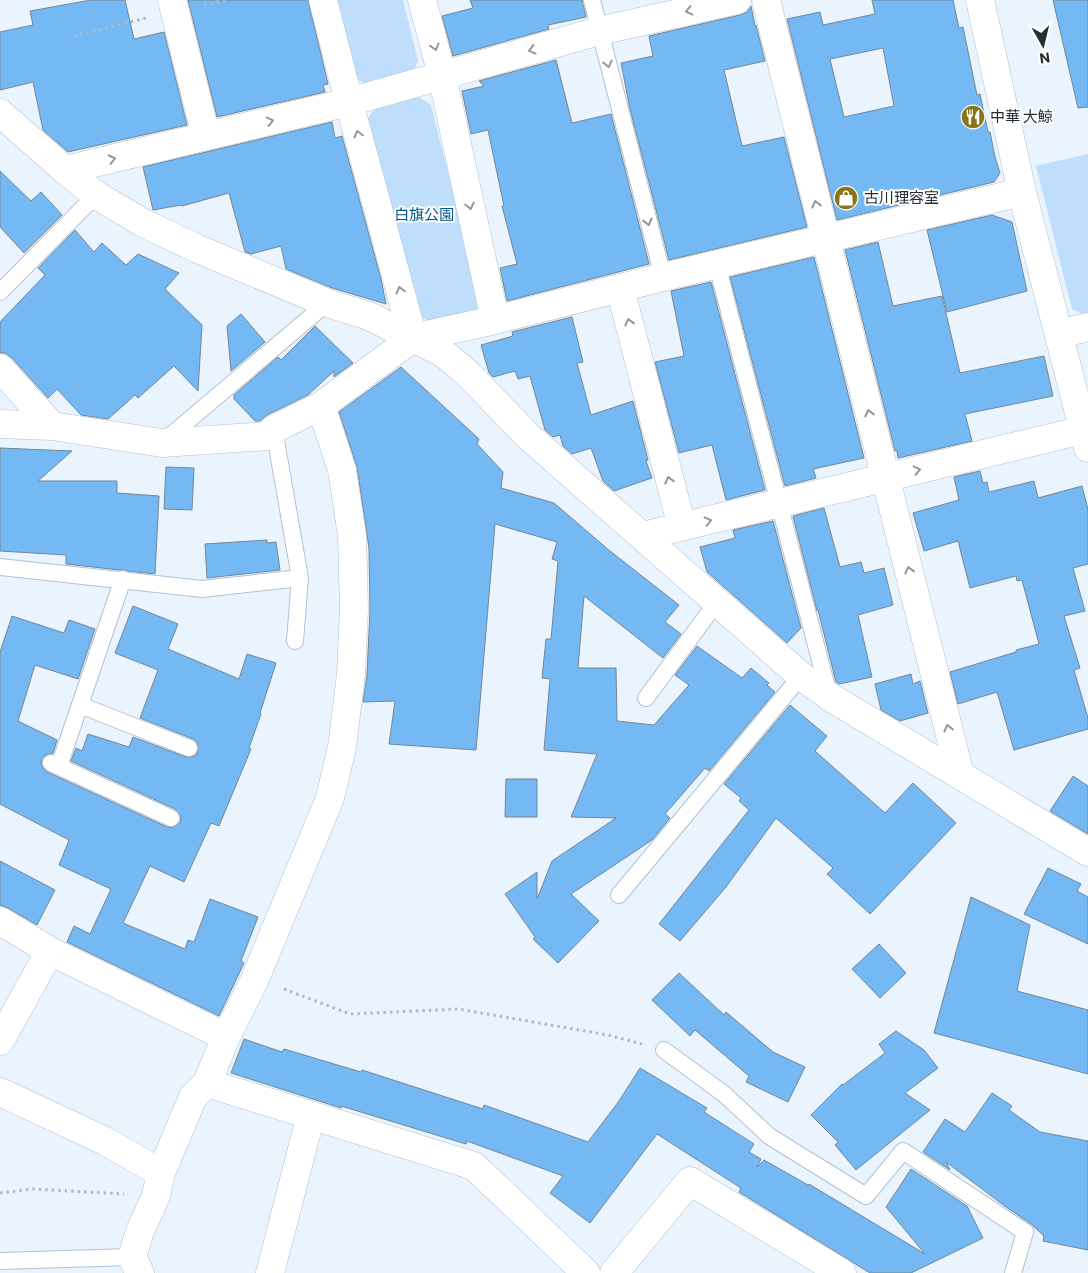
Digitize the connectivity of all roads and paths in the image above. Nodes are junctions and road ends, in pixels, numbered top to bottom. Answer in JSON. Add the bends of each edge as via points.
{"nodes":[{"id":1,"x":172,"y":0,"type":"edge"},
{"id":2,"x":323,"y":0,"type":"edge"},
{"id":3,"x":422,"y":0,"type":"edge"},
{"id":4,"x":592,"y":0,"type":"edge"},
{"id":5,"x":737,"y":0,"type":"edge"},
{"id":6,"x":766,"y":0,"type":"edge"},
{"id":7,"x":980,"y":0,"type":"edge"},
{"id":8,"x":599,"y":31,"type":"junction"},
{"id":9,"x":442,"y":75,"type":"junction"},
{"id":10,"x":349,"y":102,"type":"junction"},
{"id":11,"x":2,"y":118,"type":"edge"},
{"id":12,"x":206,"y":136,"type":"junction"},
{"id":13,"x":65,"y":170,"type":"junction"},
{"id":14,"x":1022,"y":192,"type":"junction"},
{"id":15,"x":96,"y":195,"type":"junction"},
{"id":16,"x":824,"y":238,"type":"junction"},
{"id":17,"x":718,"y":264,"type":"junction"},
{"id":18,"x":663,"y":277,"type":"junction"},
{"id":19,"x":620,"y":288,"type":"junction"},
{"id":20,"x":0,"y":292,"type":"edge"},
{"id":21,"x":327,"y":303,"type":"junction"},
{"id":22,"x":494,"y":320,"type":"junction"},
{"id":23,"x":1088,"y":327,"type":"edge"},
{"id":24,"x":1059,"y":334,"type":"junction"},
{"id":25,"x":413,"y":338,"type":"junction"},
{"id":26,"x":0,"y":368,"type":"edge"},
{"id":27,"x":321,"y":406,"type":"junction"},
{"id":28,"x":0,"y":424,"type":"edge"},
{"id":29,"x":52,"y":426,"type":"junction"},
{"id":30,"x":274,"y":429,"type":"junction"},
{"id":31,"x":1086,"y":439,"type":"edge"},
{"id":32,"x":162,"y":443,"type":"junction"},
{"id":33,"x":886,"y":477,"type":"junction"},
{"id":34,"x":778,"y":504,"type":"junction"},
{"id":35,"x":682,"y":527,"type":"junction"},
{"id":36,"x":643,"y":536,"type":"junction"},
{"id":37,"x":0,"y":567,"type":"edge"},
{"id":38,"x":300,"y":578,"type":"junction"},
{"id":39,"x":123,"y":579,"type":"junction"},
{"id":40,"x":717,"y":602,"type":"junction"},
{"id":41,"x":294,"y":641,"type":"dead end"},
{"id":42,"x":801,"y":676,"type":"junction"},
{"id":43,"x":830,"y":697,"type":"junction"},
{"id":44,"x":646,"y":698,"type":"dead end"},
{"id":45,"x":80,"y":705,"type":"junction"},
{"id":46,"x":189,"y":748,"type":"dead end"},
{"id":47,"x":960,"y":775,"type":"junction"},
{"id":48,"x":170,"y":818,"type":"dead end"},
{"id":49,"x":1088,"y":852,"type":"edge"},
{"id":50,"x":619,"y":895,"type":"dead end"},
{"id":51,"x":0,"y":921,"type":"edge"},
{"id":52,"x":50,"y":951,"type":"junction"},
{"id":53,"x":255,"y":979,"type":"junction"},
{"id":54,"x":226,"y":1037,"type":"junction"},
{"id":55,"x":0,"y":1041,"type":"edge"},
{"id":56,"x":664,"y":1050,"type":"joint"},
{"id":57,"x":207,"y":1083,"type":"junction"},
{"id":58,"x":0,"y":1092,"type":"edge"},
{"id":59,"x":311,"y":1115,"type":"junction"},
{"id":60,"x":159,"y":1184,"type":"junction"},
{"id":61,"x":0,"y":1193,"type":"edge"},
{"id":62,"x":0,"y":1261,"type":"edge"},
{"id":63,"x":136,"y":1265,"type":"edge"},
{"id":64,"x":270,"y":1273,"type":"edge"},
{"id":65,"x":586,"y":1273,"type":"edge"},
{"id":66,"x":614,"y":1273,"type":"edge"},
{"id":67,"x":842,"y":1273,"type":"edge"},
{"id":68,"x":1014,"y":1273,"type":"edge"}],
"edges":[{"from":1,"to":12,"type":"street"},
{"from":2,"to":10,"type":"street"},
{"from":3,"to":9,"type":"street","one_way":true},
{"from":4,"to":8,"type":"lane"},
{"from":5,"to":8,"type":"street","one_way":true},
{"from":16,"to":6,"type":"street","one_way":true},
{"from":7,"to":14,"type":"street"},
{"from":8,"to":9,"type":"street","one_way":true},
{"from":8,"to":18,"type":"lane","one_way":true},
{"from":9,"to":10,"type":"street"},
{"from":9,"to":22,"type":"street","one_way":true},
{"from":12,"to":10,"type":"street","one_way":true},
{"from":25,"to":10,"type":"street","one_way":true},
{"from":11,"to":13,"type":"street"},
{"from":13,"to":12,"type":"street","one_way":true},
{"from":13,"to":15,"type":"street"},
{"from":14,"to":16,"type":"street"},
{"from":14,"to":24,"type":"street"},
{"from":15,"to":20,"type":"lane"},
{"from":15,"to":21,"type":"street","via":[[198,249]]},
{"from":16,"to":17,"type":"street"},
{"from":33,"to":16,"type":"street","one_way":true},
{"from":17,"to":18,"type":"street"},
{"from":17,"to":34,"type":"lane"},
{"from":18,"to":19,"type":"street"},
{"from":19,"to":22,"type":"street"},
{"from":35,"to":19,"type":"street","one_way":true},
{"from":21,"to":25,"type":"street","via":[[369,316]]},
{"from":21,"to":32,"type":"lane"},
{"from":22,"to":25,"type":"street"},
{"from":23,"to":24,"type":"street"},
{"from":24,"to":31,"type":"street"},
{"from":25,"to":27,"type":"street"},
{"from":25,"to":36,"type":"street","via":[[443,353],[465,371],[528,436]]},
{"from":26,"to":29,"type":"street"},
{"from":27,"to":30,"type":"street"},
{"from":27,"to":53,"type":"street","via":[[342,470],[352,535],[354,609],[351,674],[342,747],[330,798]]},
{"from":28,"to":29,"type":"street"},
{"from":29,"to":32,"type":"street"},
{"from":30,"to":32,"type":"street","via":[[267,436]]},
{"from":30,"to":38,"type":"lane"},
{"from":33,"to":31,"type":"street","one_way":true},
{"from":33,"to":34,"type":"street"},
{"from":47,"to":33,"type":"street","one_way":true},
{"from":35,"to":34,"type":"street","one_way":true},
{"from":34,"to":43,"type":"lane"},
{"from":35,"to":36,"type":"street"},
{"from":36,"to":40,"type":"street"},
{"from":37,"to":39,"type":"lane"},
{"from":38,"to":39,"type":"lane","via":[[202,589]]},
{"from":38,"to":41,"type":"lane"},
{"from":39,"to":45,"type":"lane"},
{"from":40,"to":42,"type":"street"},
{"from":40,"to":44,"type":"lane"},
{"from":42,"to":43,"type":"street"},
{"from":42,"to":50,"type":"lane"},
{"from":43,"to":47,"type":"street"},
{"from":45,"to":46,"type":"lane"},
{"from":45,"to":48,"type":"lane","via":[[55,764]]},
{"from":47,"to":49,"type":"street"},
{"from":51,"to":52,"type":"street"},
{"from":52,"to":54,"type":"street"},
{"from":52,"to":55,"type":"street"},
{"from":53,"to":54,"type":"street"},
{"from":53,"to":56,"type":"path","via":[[350,1014],[458,1010],[608,1035]]},
{"from":54,"to":57,"type":"street"},
{"from":56,"to":68,"type":"lane","via":[[724,1094],[769,1136],[866,1196],[903,1151],[1024,1232]]},
{"from":57,"to":59,"type":"street"},
{"from":57,"to":60,"type":"street","via":[[193,1097]]},
{"from":58,"to":60,"type":"street","via":[[105,1141]]},
{"from":59,"to":64,"type":"street"},
{"from":59,"to":65,"type":"street","via":[[474,1166]]},
{"from":60,"to":61,"type":"path"},
{"from":60,"to":63,"type":"street","via":[[140,1231]]},
{"from":62,"to":63,"type":"lane"},
{"from":66,"to":67,"type":"street","via":[[690,1181]]}]}
